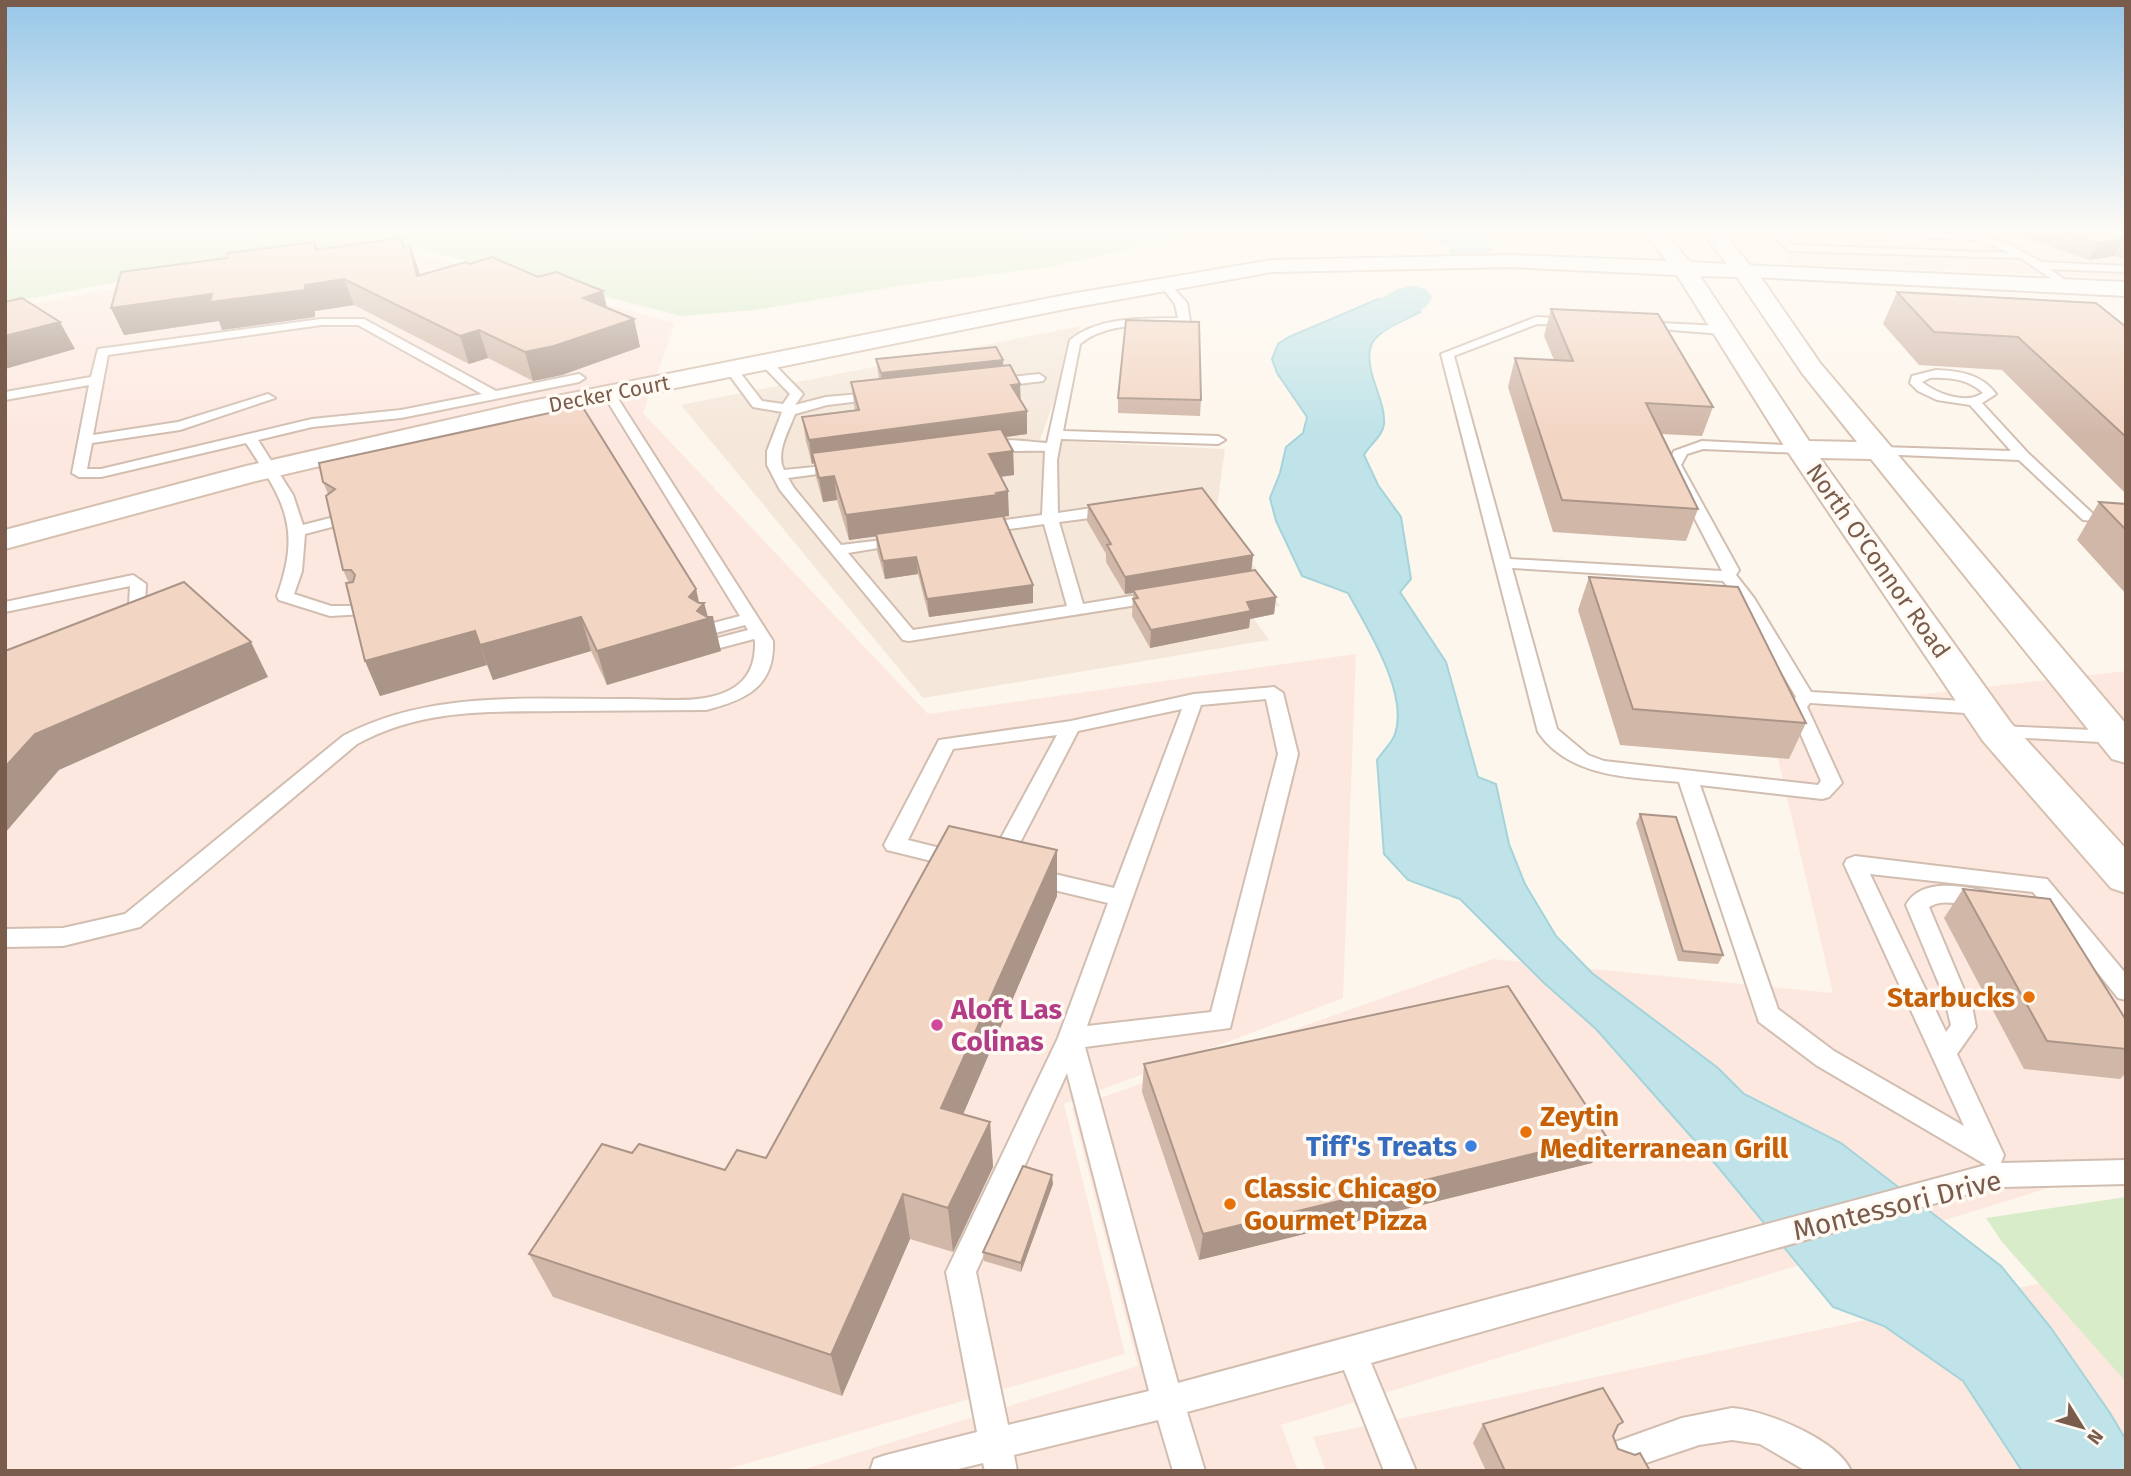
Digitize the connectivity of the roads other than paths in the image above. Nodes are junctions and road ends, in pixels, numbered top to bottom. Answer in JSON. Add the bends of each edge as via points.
{"nodes":[{"id":1,"x":1091,"y":298,"type":"edge"},
{"id":2,"x":1176,"y":298,"type":"edge"},
{"id":3,"x":1699,"y":298,"type":"edge"},
{"id":4,"x":1763,"y":298,"type":"edge"},
{"id":5,"x":2023,"y":298,"type":"edge"},
{"id":6,"x":2126,"y":305,"type":"edge"},
{"id":7,"x":1588,"y":323,"type":"edge"},
{"id":8,"x":1628,"y":325,"type":"edge"},
{"id":9,"x":1722,"y":330,"type":"junction"},
{"id":10,"x":765,"y":362,"type":"junction"},
{"id":11,"x":730,"y":369,"type":"junction"},
{"id":12,"x":579,"y":378,"type":"dead end"},
{"id":13,"x":1040,"y":378,"type":"dead end"},
{"id":14,"x":94,"y":380,"type":"junction"},
{"id":15,"x":973,"y":385,"type":"edge"},
{"id":16,"x":769,"y":390,"type":"junction"},
{"id":17,"x":893,"y":393,"type":"edge"},
{"id":18,"x":609,"y":394,"type":"junction"},
{"id":19,"x":5,"y":396,"type":"edge"},
{"id":20,"x":496,"y":396,"type":"junction"},
{"id":21,"x":268,"y":398,"type":"dead end"},
{"id":22,"x":1974,"y":402,"type":"junction"},
{"id":23,"x":787,"y":410,"type":"junction"},
{"id":24,"x":250,"y":438,"type":"junction"},
{"id":25,"x":84,"y":440,"type":"junction"},
{"id":26,"x":1219,"y":440,"type":"dead end"},
{"id":27,"x":1054,"y":441,"type":"junction"},
{"id":28,"x":1800,"y":449,"type":"junction"},
{"id":29,"x":968,"y":451,"type":"edge"},
{"id":30,"x":1881,"y":451,"type":"junction"},
{"id":31,"x":2023,"y":456,"type":"junction"},
{"id":32,"x":860,"y":465,"type":"edge"},
{"id":33,"x":271,"y":469,"type":"junction"},
{"id":34,"x":779,"y":475,"type":"junction"},
{"id":35,"x":1128,"y":508,"type":"edge"},
{"id":36,"x":337,"y":515,"type":"edge"},
{"id":37,"x":1050,"y":518,"type":"junction"},
{"id":38,"x":2126,"y":519,"type":"edge"},
{"id":39,"x":296,"y":525,"type":"junction"},
{"id":40,"x":970,"y":530,"type":"edge"},
{"id":41,"x":917,"y":538,"type":"edge"},
{"id":42,"x":5,"y":540,"type":"edge"},
{"id":43,"x":837,"y":550,"type":"junction"},
{"id":44,"x":1503,"y":563,"type":"junction"},
{"id":45,"x":1727,"y":575,"type":"junction"},
{"id":46,"x":1172,"y":595,"type":"edge"},
{"id":47,"x":5,"y":607,"type":"edge"},
{"id":48,"x":359,"y":610,"type":"edge"},
{"id":49,"x":1076,"y":610,"type":"junction"},
{"id":50,"x":754,"y":625,"type":"junction"},
{"id":51,"x":108,"y":627,"type":"edge"},
{"id":52,"x":712,"y":637,"type":"edge"},
{"id":53,"x":1805,"y":697,"type":"junction"},
{"id":54,"x":1194,"y":700,"type":"junction"},
{"id":55,"x":1989,"y":720,"type":"junction"},
{"id":56,"x":1071,"y":727,"type":"junction"},
{"id":57,"x":2122,"y":742,"type":"edge"},
{"id":58,"x":1687,"y":777,"type":"junction"},
{"id":59,"x":996,"y":868,"type":"junction"},
{"id":60,"x":2126,"y":877,"type":"edge"},
{"id":61,"x":1121,"y":898,"type":"junction"},
{"id":62,"x":2003,"y":904,"type":"edge"},
{"id":63,"x":2031,"y":914,"type":"edge"},
{"id":64,"x":5,"y":938,"type":"edge"},
{"id":65,"x":2093,"y":951,"type":"junction"},
{"id":66,"x":2126,"y":992,"type":"edge"},
{"id":67,"x":1070,"y":1038,"type":"junction"},
{"id":68,"x":1943,"y":1053,"type":"junction"},
{"id":69,"x":1991,"y":1170,"type":"junction"},
{"id":70,"x":2126,"y":1172,"type":"edge"},
{"id":71,"x":1352,"y":1353,"type":"junction"},
{"id":72,"x":1168,"y":1402,"type":"junction"},
{"id":73,"x":998,"y":1456,"type":"edge"},
{"id":74,"x":1618,"y":1456,"type":"edge"},
{"id":75,"x":886,"y":1471,"type":"edge"},
{"id":76,"x":1189,"y":1471,"type":"edge"},
{"id":77,"x":1400,"y":1471,"type":"edge"},
{"id":78,"x":1835,"y":1471,"type":"edge"}],
"edges":[{"from":1,"to":10,"type":"street","name":"Decker Court"},
{"from":2,"to":27,"type":"lane","via":[[1184,321],[1110,326],[1087,332],[1074,343]]},
{"from":3,"to":9,"type":"street","name":"North O'Connor Road"},
{"from":4,"to":30,"type":"street","via":[[1811,368]]},
{"from":5,"to":6,"type":"street"},
{"from":7,"to":44,"type":"lane","via":[[1536,320],[1447,354]]},
{"from":8,"to":9,"type":"lane"},
{"from":9,"to":28,"type":"street","name":"North O'Connor Road"},
{"from":10,"to":11,"type":"street","name":"Decker Court"},
{"from":10,"to":16,"type":"lane"},
{"from":11,"to":16,"type":"lane"},
{"from":11,"to":18,"type":"street","name":"Decker Court"},
{"from":12,"to":20,"type":"lane"},
{"from":13,"to":15,"type":"lane"},
{"from":14,"to":19,"type":"lane"},
{"from":14,"to":20,"type":"lane","via":[[102,352],[343,320],[360,321]]},
{"from":14,"to":25,"type":"lane"},
{"from":16,"to":23,"type":"lane","via":[[797,394]]},
{"from":16,"to":23,"type":"lane","via":[[758,404]]},
{"from":17,"to":23,"type":"lane"},
{"from":18,"to":33,"type":"street","name":"Decker Court"},
{"from":18,"to":50,"type":"lane"},
{"from":20,"to":24,"type":"lane","via":[[401,414],[312,423]]},
{"from":21,"to":25,"type":"lane","via":[[180,426]]},
{"from":22,"to":22,"type":"lane","via":[[1990,394],[1972,380],[1937,373],[1916,379],[1919,387],[1937,396]]},
{"from":22,"to":31,"type":"lane"},
{"from":23,"to":34,"type":"lane","via":[[774,451]]},
{"from":24,"to":25,"type":"lane","via":[[101,473],[79,473]]},
{"from":24,"to":33,"type":"lane"},
{"from":26,"to":27,"type":"lane"},
{"from":27,"to":29,"type":"lane"},
{"from":27,"to":37,"type":"lane"},
{"from":28,"to":30,"type":"street"},
{"from":28,"to":45,"type":"lane","via":[[1702,445],[1681,451],[1674,465],[1731,570]]},
{"from":28,"to":55,"type":"street","name":"North O'Connor Road"},
{"from":30,"to":31,"type":"lane"},
{"from":30,"to":57,"type":"street"},
{"from":31,"to":38,"type":"lane","via":[[2088,517]]},
{"from":32,"to":34,"type":"lane"},
{"from":33,"to":39,"type":"lane","via":[[292,503]]},
{"from":33,"to":42,"type":"street","name":"Decker Court"},
{"from":34,"to":43,"type":"lane"},
{"from":35,"to":37,"type":"lane"},
{"from":36,"to":39,"type":"lane"},
{"from":37,"to":40,"type":"lane"},
{"from":37,"to":49,"type":"lane"},
{"from":39,"to":48,"type":"lane","via":[[297,553],[285,596],[330,611]]},
{"from":41,"to":43,"type":"lane"},
{"from":43,"to":49,"type":"lane","via":[[909,636]]},
{"from":44,"to":45,"type":"lane"},
{"from":44,"to":58,"type":"lane","via":[[1548,732],[1581,760],[1602,767]]},
{"from":45,"to":53,"type":"lane","via":[[1746,598]]},
{"from":46,"to":49,"type":"lane"},
{"from":47,"to":51,"type":"lane","via":[[133,580],[138,584],[137,606]]},
{"from":50,"to":52,"type":"lane"},
{"from":50,"to":64,"type":"lane","via":[[767,660],[757,679],[736,694],[706,704],[467,706],[378,725],[351,740],[132,921],[63,937]]},
{"from":53,"to":55,"type":"lane"},
{"from":53,"to":58,"type":"lane","via":[[1798,706],[1832,783],[1822,792]]},
{"from":54,"to":56,"type":"lane"},
{"from":54,"to":61,"type":"lane"},
{"from":54,"to":67,"type":"lane","via":[[1274,693],[1287,754],[1221,1021]]},
{"from":55,"to":57,"type":"lane"},
{"from":55,"to":60,"type":"street","name":"North O'Connor Road"},
{"from":56,"to":59,"type":"lane"},
{"from":56,"to":59,"type":"lane","via":[[946,744],[895,845]]},
{"from":58,"to":69,"type":"lane","via":[[1768,1015]]},
{"from":59,"to":61,"type":"lane"},
{"from":61,"to":67,"type":"lane"},
{"from":62,"to":68,"type":"lane","via":[[1937,894],[1917,905],[1961,1005],[1964,1027]]},
{"from":63,"to":65,"type":"lane"},
{"from":65,"to":66,"type":"lane"},
{"from":65,"to":68,"type":"lane","via":[[2039,885],[1855,864]]},
{"from":67,"to":72,"type":"lane"},
{"from":67,"to":73,"type":"lane","via":[[961,1272]]},
{"from":68,"to":69,"type":"lane"},
{"from":69,"to":70,"type":"lane","name":"Montessori Drive"},
{"from":69,"to":71,"type":"lane","name":"Montessori Drive"},
{"from":71,"to":72,"type":"lane","name":"Montessori Drive"},
{"from":71,"to":77,"type":"lane"},
{"from":72,"to":73,"type":"lane","name":"Montessori Drive"},
{"from":72,"to":76,"type":"lane"},
{"from":73,"to":75,"type":"lane","name":"Montessori Drive"},
{"from":74,"to":78,"type":"lane","via":[[1700,1429],[1751,1425],[1802,1448]]}]}
